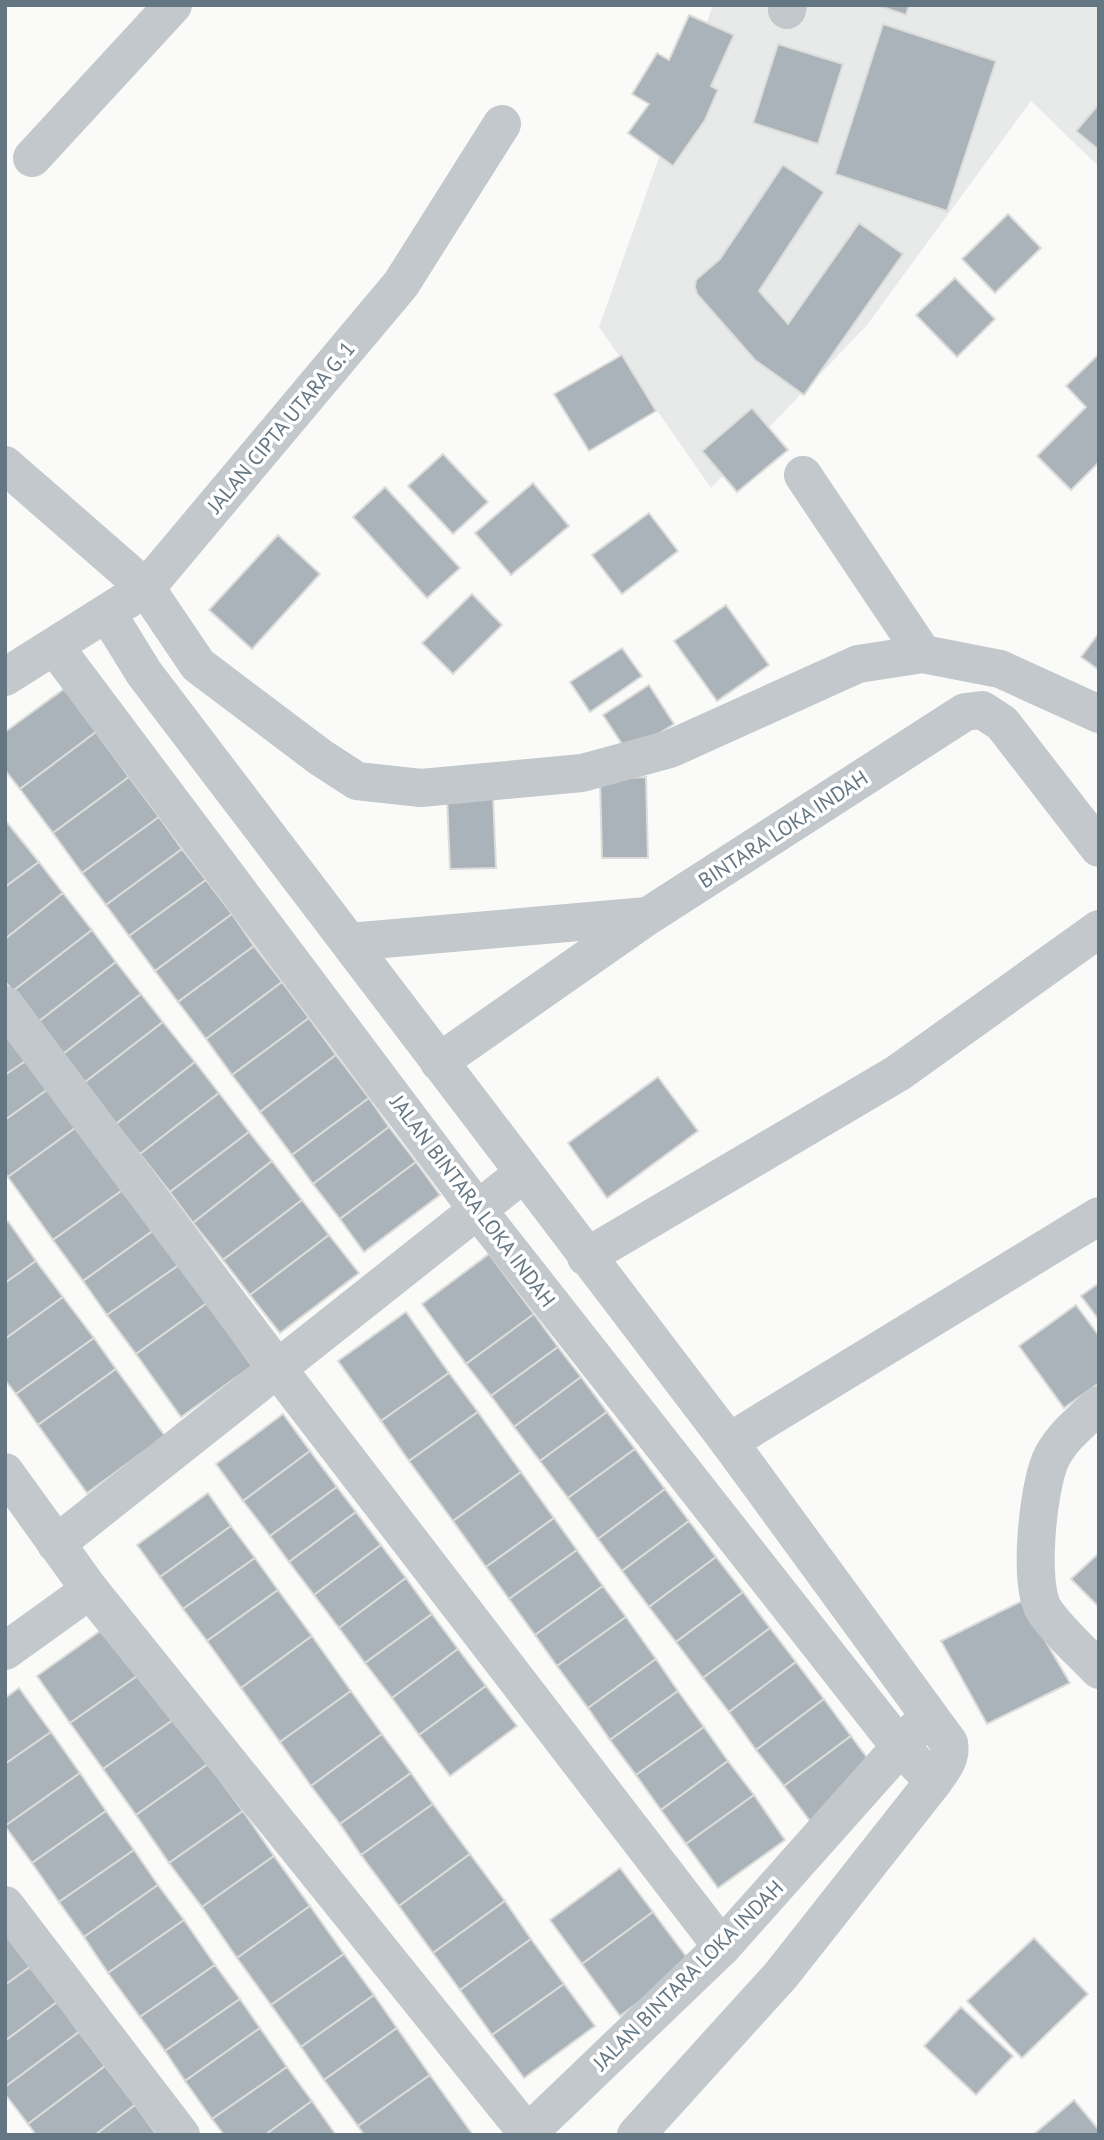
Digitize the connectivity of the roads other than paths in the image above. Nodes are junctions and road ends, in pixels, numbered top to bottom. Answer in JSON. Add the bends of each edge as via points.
{"nodes":[{"id":1,"x":173,"y":5,"type":"edge"},
{"id":2,"x":502,"y":124,"type":"dead end"},
{"id":3,"x":32,"y":158,"type":"dead end"},
{"id":4,"x":5,"y":465,"type":"edge"},
{"id":5,"x":803,"y":475,"type":"dead end"},
{"id":6,"x":146,"y":588,"type":"junction"},
{"id":7,"x":107,"y":613,"type":"junction"},
{"id":8,"x":55,"y":647,"type":"junction"},
{"id":9,"x":923,"y":654,"type":"junction"},
{"id":10,"x":5,"y":677,"type":"edge"},
{"id":11,"x":1099,"y":714,"type":"edge"},
{"id":12,"x":1099,"y":848,"type":"edge"},
{"id":13,"x":648,"y":916,"type":"junction"},
{"id":14,"x":1099,"y":929,"type":"edge"},
{"id":15,"x":349,"y":942,"type":"junction"},
{"id":16,"x":5,"y":1005,"type":"edge"},
{"id":17,"x":439,"y":1062,"type":"junction"},
{"id":18,"x":524,"y":1173,"type":"junction"},
{"id":19,"x":477,"y":1209,"type":"junction"},
{"id":20,"x":1099,"y":1216,"type":"edge"},
{"id":21,"x":586,"y":1257,"type":"junction"},
{"id":22,"x":277,"y":1368,"type":"junction"},
{"id":23,"x":1099,"y":1405,"type":"edge"},
{"id":24,"x":729,"y":1443,"type":"junction"},
{"id":25,"x":5,"y":1472,"type":"edge"},
{"id":26,"x":17,"y":1514,"type":"edge"},
{"id":27,"x":56,"y":1544,"type":"junction"},
{"id":28,"x":90,"y":1590,"type":"junction"},
{"id":29,"x":5,"y":1651,"type":"edge"},
{"id":30,"x":1099,"y":1670,"type":"edge"},
{"id":31,"x":928,"y":1715,"type":"junction"},
{"id":32,"x":900,"y":1747,"type":"junction"},
{"id":33,"x":933,"y":1781,"type":"junction"},
{"id":34,"x":5,"y":1905,"type":"edge"},
{"id":35,"x":722,"y":1947,"type":"junction"},
{"id":36,"x":527,"y":2134,"type":"edge"},
{"id":37,"x":181,"y":2135,"type":"edge"},
{"id":38,"x":636,"y":2135,"type":"edge"}],
"edges":[{"from":1,"to":3,"type":"street"},
{"from":2,"to":6,"type":"street","name":"JALAN CIPTA UTARA G. 1","via":[[401,284]]},
{"from":4,"to":6,"type":"street"},
{"from":5,"to":9,"type":"street"},
{"from":6,"to":7,"type":"street","name":"JALAN CIPTA UTARA G. 1"},
{"from":6,"to":9,"type":"street","via":[[198,665],[357,781],[399,787],[582,774],[670,749],[858,664]]},
{"from":7,"to":8,"type":"street","name":"JALAN CIPTA UTARA G. 1"},
{"from":7,"to":15,"type":"street","via":[[144,673]]},
{"from":8,"to":10,"type":"street","name":"JALAN CIPTA UTARA G. 1"},
{"from":8,"to":19,"type":"street","name":"JALAN BINTARA LOKA INDAH"},
{"from":9,"to":11,"type":"street","via":[[1000,669]]},
{"from":12,"to":13,"type":"street","name":"BINTARA LOKA INDAH","via":[[1002,723],[982,710],[965,712]]},
{"from":13,"to":15,"type":"street"},
{"from":13,"to":17,"type":"street","name":"BINTARA LOKA INDAH"},
{"from":14,"to":21,"type":"street","via":[[898,1073]]},
{"from":15,"to":17,"type":"street"},
{"from":16,"to":22,"type":"street"},
{"from":17,"to":18,"type":"street"},
{"from":18,"to":19,"type":"street"},
{"from":18,"to":21,"type":"street"},
{"from":19,"to":22,"type":"street"},
{"from":19,"to":32,"type":"street","name":"JALAN BINTARA LOKA INDAH"},
{"from":20,"to":24,"type":"street"},
{"from":21,"to":24,"type":"street"},
{"from":22,"to":27,"type":"street"},
{"from":22,"to":35,"type":"street"},
{"from":23,"to":30,"type":"street","via":[[1065,1437],[1050,1460],[1040,1494],[1036,1573],[1043,1608]]},
{"from":24,"to":31,"type":"street"},
{"from":25,"to":26,"type":"street"},
{"from":26,"to":27,"type":"street"},
{"from":27,"to":28,"type":"street"},
{"from":28,"to":29,"type":"street"},
{"from":28,"to":36,"type":"street"},
{"from":31,"to":32,"type":"street","name":"JALAN BINTARA LOKA INDAH"},
{"from":31,"to":33,"type":"street","via":[[950,1746],[947,1761]]},
{"from":32,"to":33,"type":"street","name":"JALAN BINTARA LOKA INDAH"},
{"from":32,"to":35,"type":"street","name":"JALAN BINTARA LOKA INDAH"},
{"from":33,"to":38,"type":"street","via":[[781,1975]]},
{"from":34,"to":37,"type":"street"},
{"from":35,"to":36,"type":"street","name":"JALAN BINTARA LOKA INDAH"}]}
